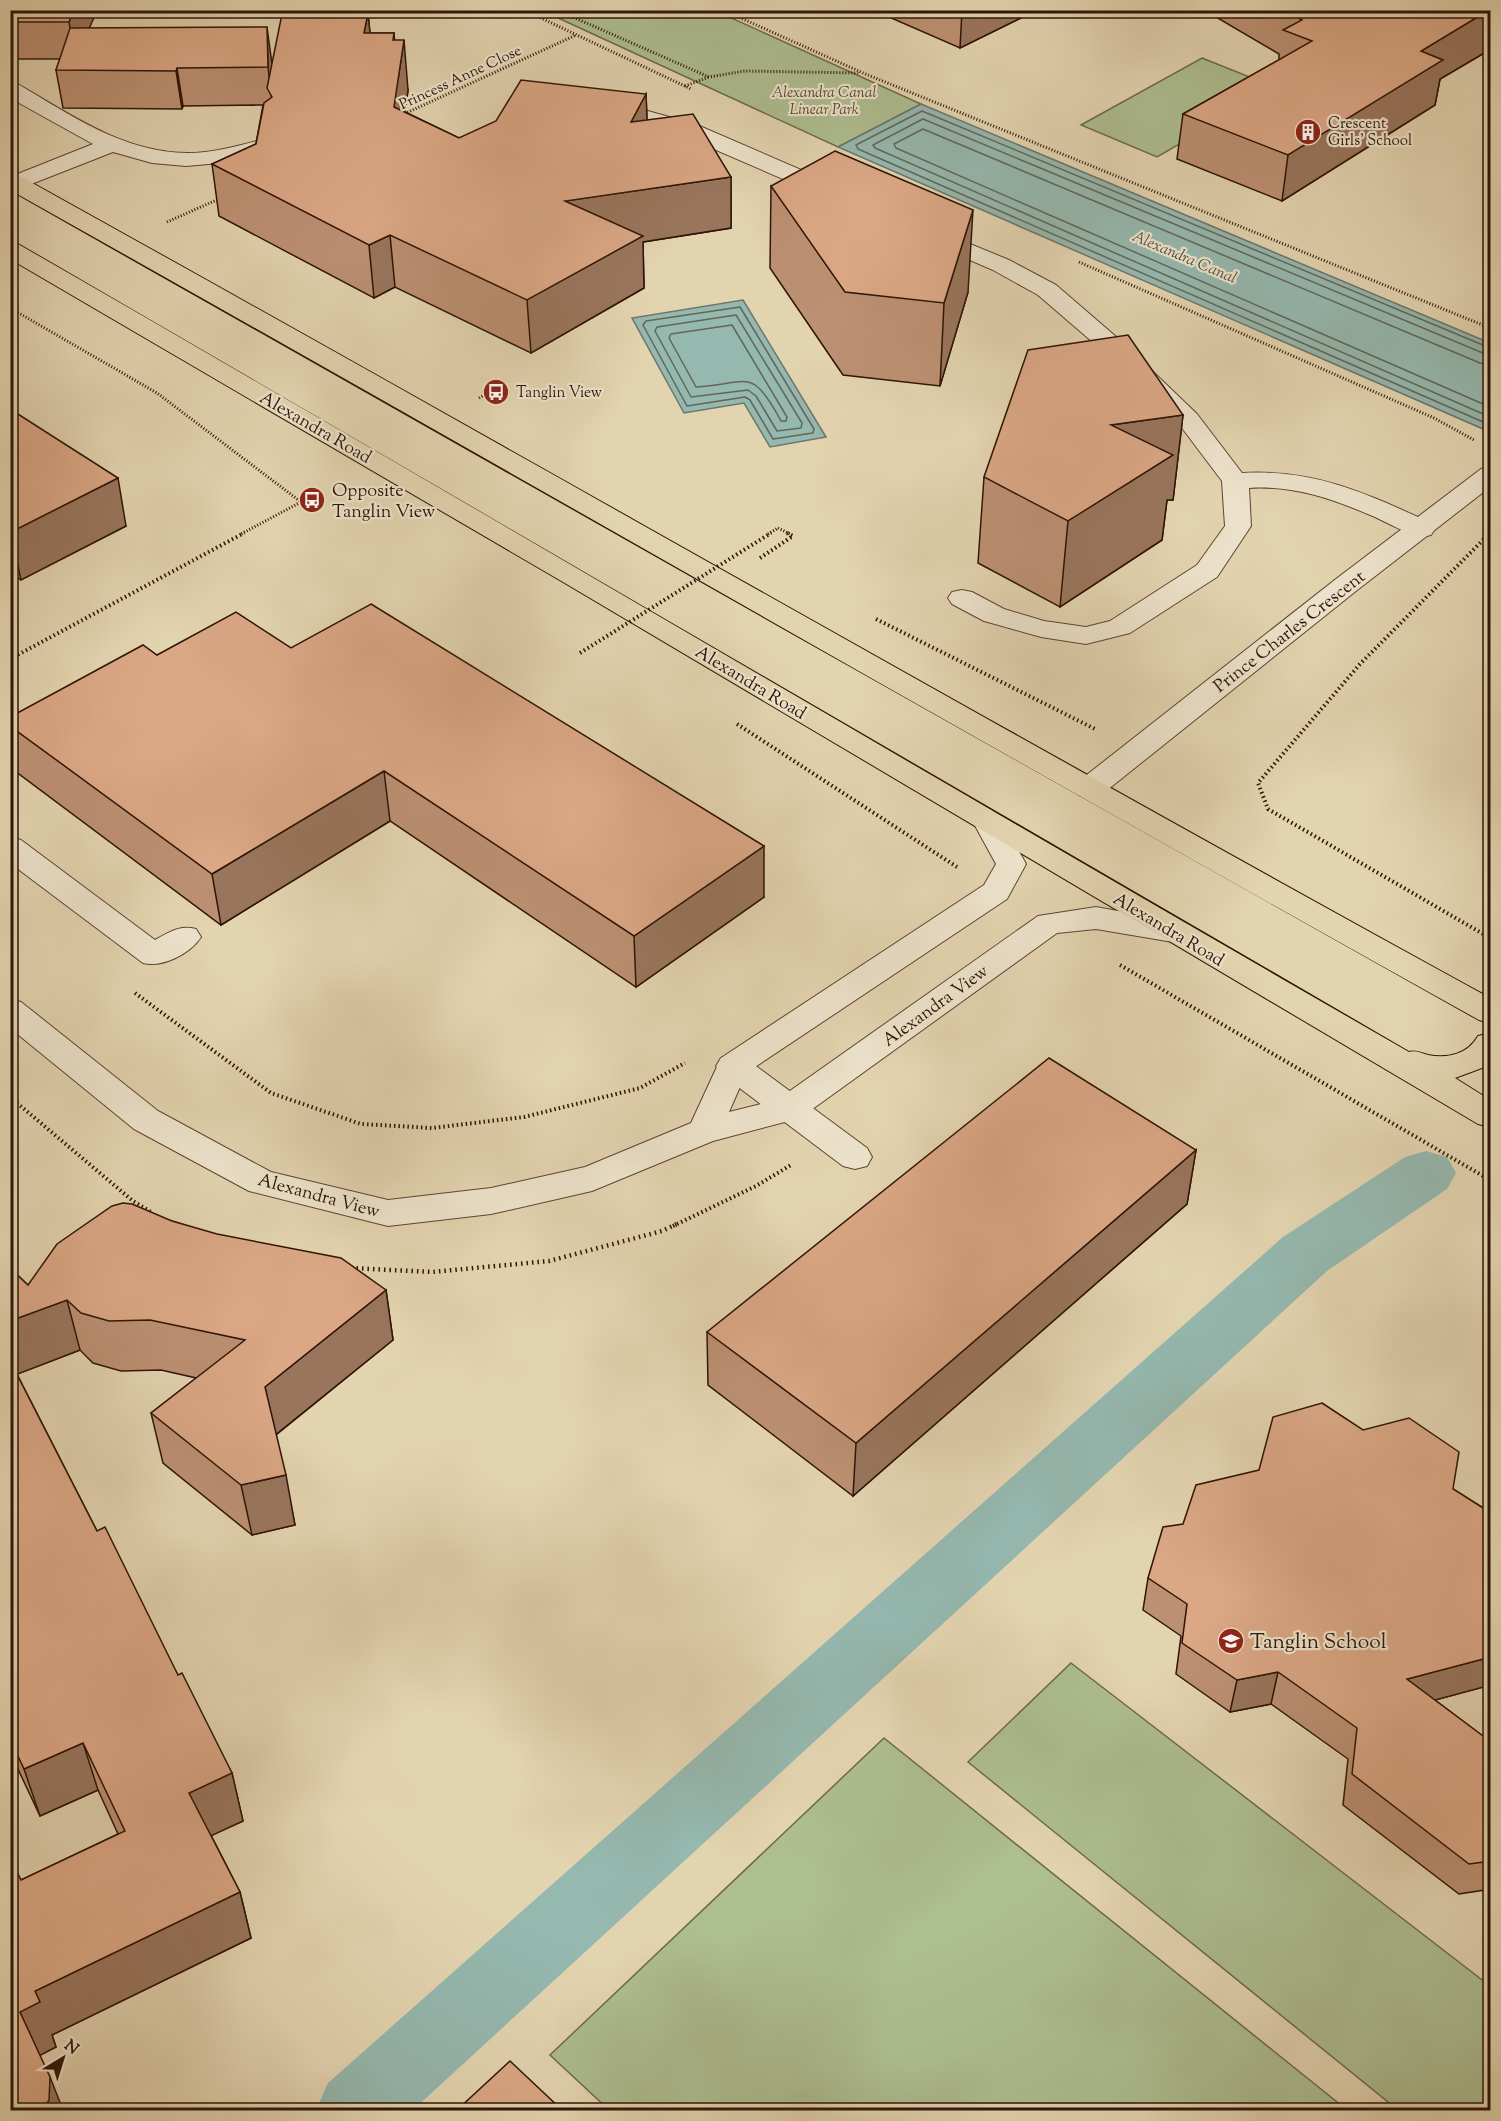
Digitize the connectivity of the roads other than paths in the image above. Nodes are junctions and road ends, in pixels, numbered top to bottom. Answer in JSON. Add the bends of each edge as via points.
{"nodes":[{"id":1,"x":10,"y":89,"type":"edge"},
{"id":2,"x":585,"y":111,"type":"edge"},
{"id":3,"x":113,"y":144,"type":"junction"},
{"id":4,"x":265,"y":146,"type":"edge"},
{"id":5,"x":13,"y":182,"type":"edge"},
{"id":6,"x":860,"y":204,"type":"edge"},
{"id":7,"x":914,"y":227,"type":"edge"},
{"id":8,"x":10,"y":249,"type":"edge"},
{"id":9,"x":1491,"y":475,"type":"edge"},
{"id":10,"x":1235,"y":481,"type":"junction"},
{"id":11,"x":1422,"y":529,"type":"junction"},
{"id":12,"x":962,"y":598,"type":"dead end"},
{"id":13,"x":1090,"y":788,"type":"junction"},
{"id":14,"x":988,"y":822,"type":"junction"},
{"id":15,"x":10,"y":847,"type":"edge"},
{"id":16,"x":1173,"y":931,"type":"junction"},
{"id":17,"x":185,"y":936,"type":"dead end"},
{"id":18,"x":1456,"y":993,"type":"junction"},
{"id":19,"x":10,"y":1010,"type":"edge"},
{"id":20,"x":1491,"y":1012,"type":"edge"},
{"id":21,"x":1491,"y":1036,"type":"edge"},
{"id":22,"x":1491,"y":1044,"type":"edge"},
{"id":23,"x":1383,"y":1050,"type":"junction"},
{"id":24,"x":733,"y":1066,"type":"junction"},
{"id":25,"x":788,"y":1109,"type":"junction"},
{"id":26,"x":1491,"y":1115,"type":"edge"},
{"id":27,"x":704,"y":1131,"type":"junction"},
{"id":28,"x":855,"y":1156,"type":"dead end"}],
"edges":[{"from":1,"to":3,"type":"street"},
{"from":2,"to":6,"type":"street","via":[[644,117],[687,129]]},
{"from":3,"to":4,"type":"street","via":[[176,160],[224,156]]},
{"from":3,"to":5,"type":"street"},
{"from":5,"to":13,"type":"main road"},
{"from":7,"to":10,"type":"street","via":[[1047,290],[1188,419]]},
{"from":8,"to":14,"type":"main road","name":"Alexandra Road"},
{"from":9,"to":11,"type":"street","name":"Prince Charles Crescent"},
{"from":10,"to":11,"type":"street","via":[[1274,479],[1313,486]]},
{"from":10,"to":12,"type":"street","via":[[1238,526],[1207,571],[1120,627],[1086,636],[1041,629],[994,615]]},
{"from":11,"to":13,"type":"street","name":"Prince Charles Crescent"},
{"from":13,"to":18,"type":"main road"},
{"from":14,"to":16,"type":"main road","name":"Alexandra Road"},
{"from":14,"to":24,"type":"street","via":[[1011,864],[996,892]]},
{"from":15,"to":17,"type":"street","via":[[154,955]]},
{"from":16,"to":23,"type":"main road","name":"Alexandra Road"},
{"from":16,"to":25,"type":"street","name":"Alexandra View","via":[[1096,918],[1049,924]]},
{"from":18,"to":20,"type":"main road"},
{"from":18,"to":21,"type":"main road","via":[[1482,1019]]},
{"from":19,"to":27,"type":"street","name":"Alexandra View","via":[[146,1120],[261,1182],[388,1213],[491,1201],[592,1178]]},
{"from":22,"to":23,"type":"main road","via":[[1487,1052],[1453,1069],[1429,1068]]},
{"from":23,"to":26,"type":"main road","name":"Alexandra Road"},
{"from":24,"to":25,"type":"street"},
{"from":24,"to":27,"type":"street"},
{"from":25,"to":27,"type":"street","name":"Alexandra View"},
{"from":25,"to":28,"type":"street"}]}
